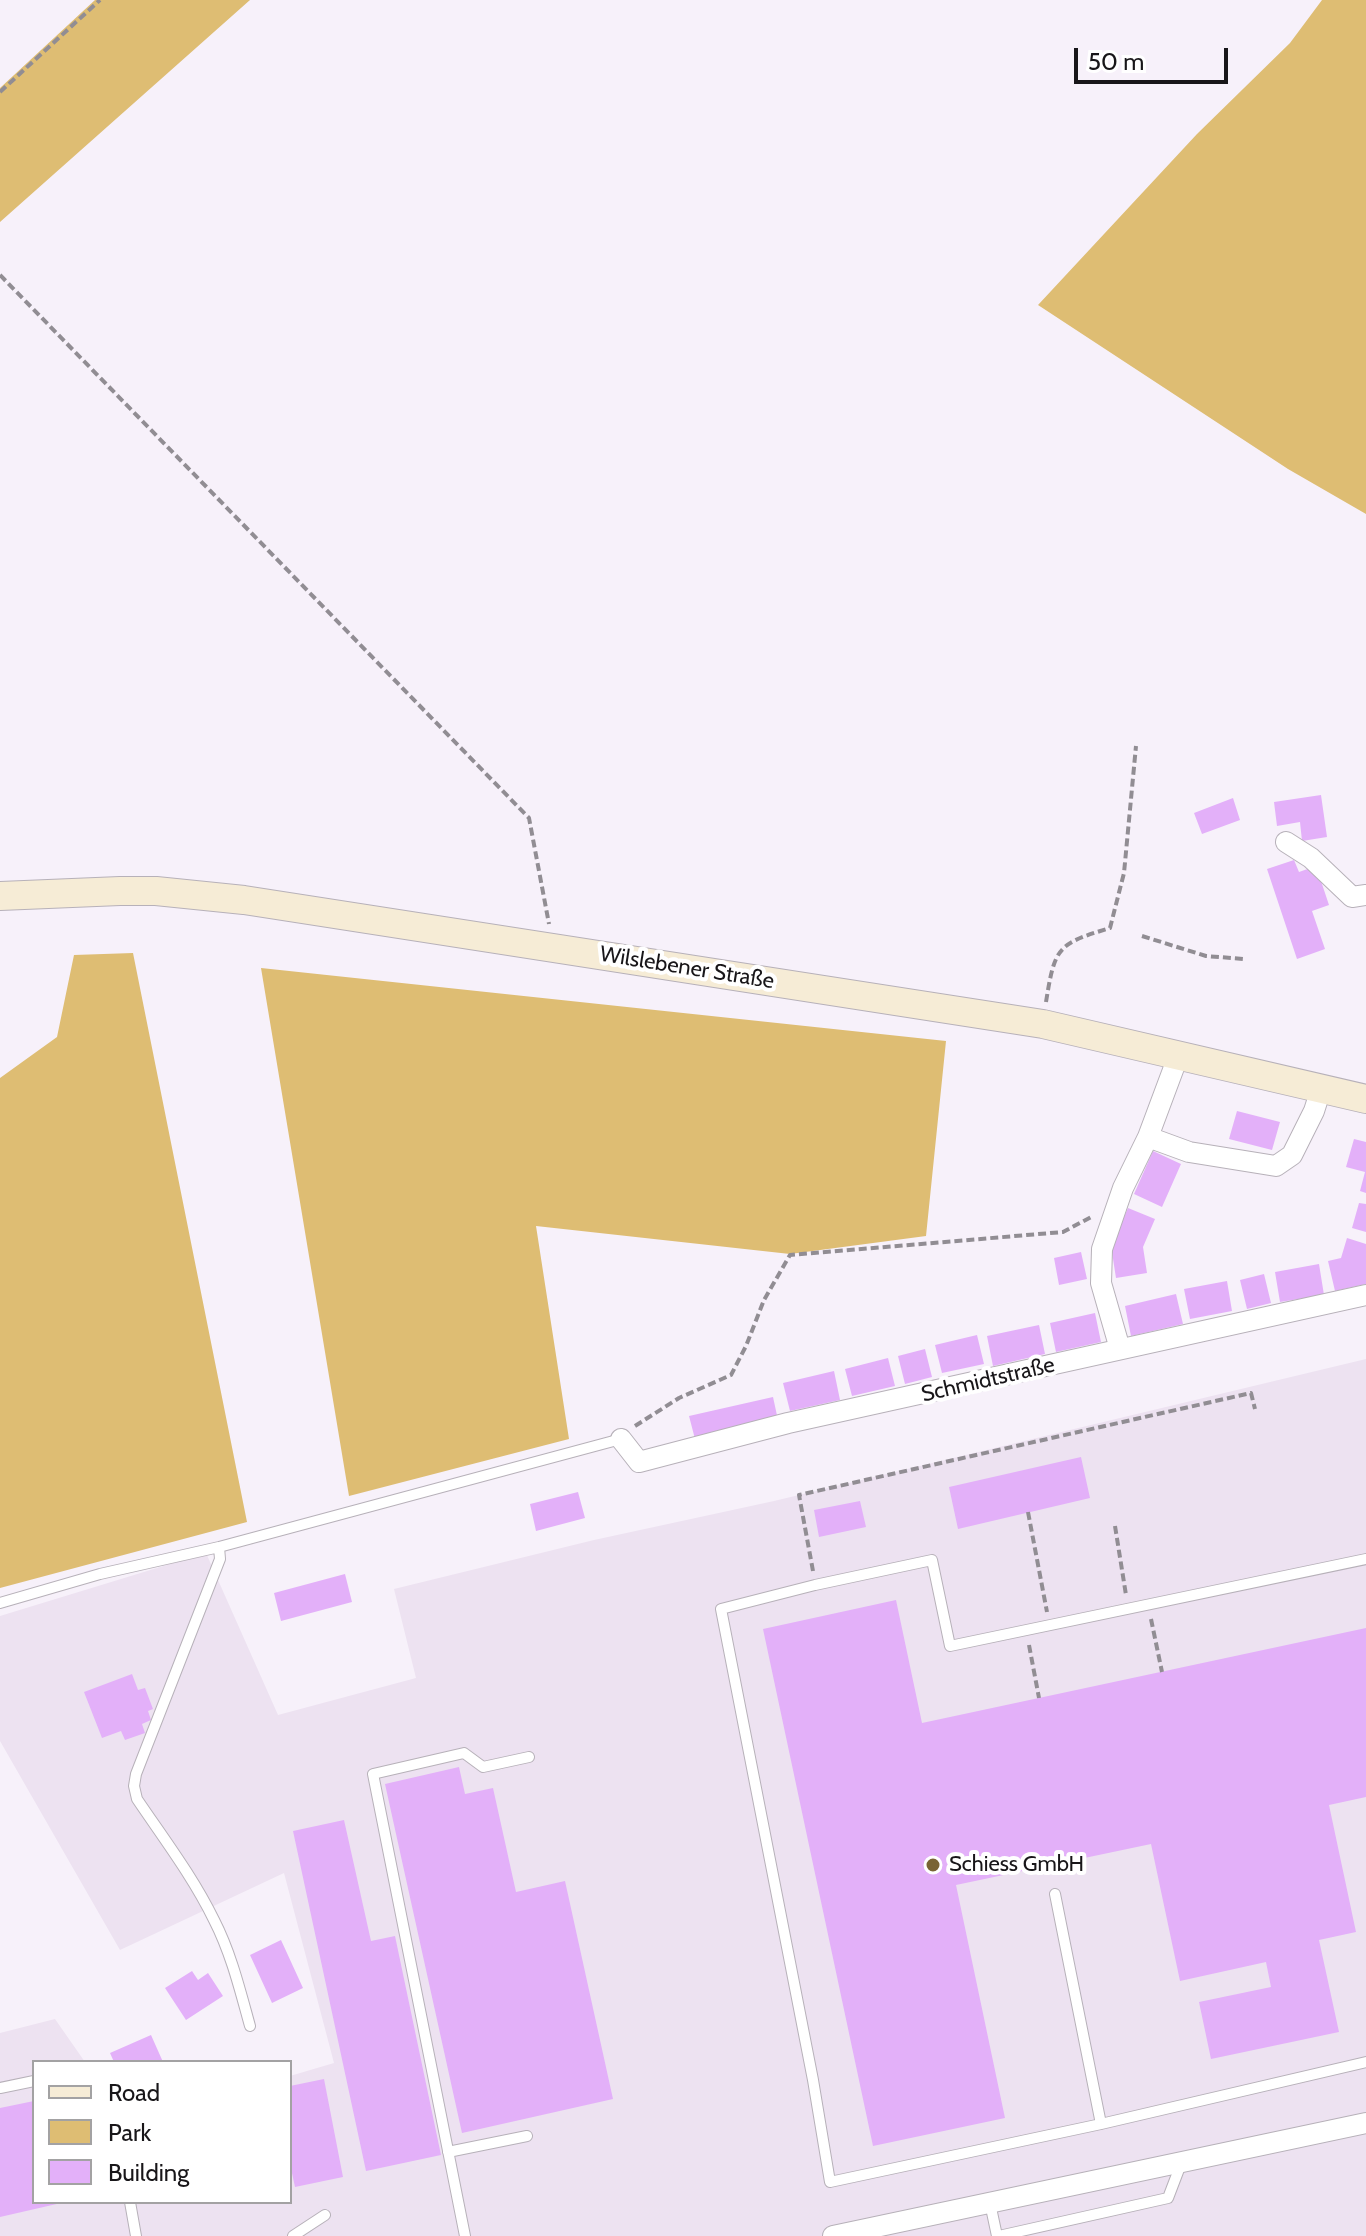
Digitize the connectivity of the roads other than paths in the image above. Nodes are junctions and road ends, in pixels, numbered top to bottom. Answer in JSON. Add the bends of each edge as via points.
{"nodes":[{"id":1,"x":1286,"y":842,"type":"dead end"},
{"id":2,"x":1366,"y":895,"type":"edge"},
{"id":3,"x":0,"y":896,"type":"edge"},
{"id":4,"x":1169,"y":1051,"type":"junction"},
{"id":5,"x":1321,"y":1089,"type":"junction"},
{"id":6,"x":1366,"y":1099,"type":"edge"},
{"id":7,"x":1148,"y":1137,"type":"junction"},
{"id":8,"x":1366,"y":1295,"type":"edge"},
{"id":9,"x":1120,"y":1349,"type":"junction"},
{"id":10,"x":621,"y":1439,"type":"joint"},
{"id":11,"x":219,"y":1547,"type":"junction"},
{"id":12,"x":1366,"y":1559,"type":"edge"},
{"id":13,"x":0,"y":1603,"type":"edge"},
{"id":14,"x":529,"y":1757,"type":"dead end"},
{"id":15,"x":1055,"y":1894,"type":"dead end"},
{"id":16,"x":250,"y":2026,"type":"dead end"},
{"id":17,"x":1366,"y":2062,"type":"edge"},
{"id":18,"x":32,"y":2081,"type":"edge"},
{"id":19,"x":0,"y":2088,"type":"edge"},
{"id":20,"x":1366,"y":2123,"type":"edge"},
{"id":21,"x":1101,"y":2124,"type":"junction"},
{"id":22,"x":527,"y":2136,"type":"dead end"},
{"id":23,"x":448,"y":2152,"type":"junction"},
{"id":24,"x":1182,"y":2162,"type":"junction"},
{"id":25,"x":990,"y":2203,"type":"junction"},
{"id":26,"x":130,"y":2204,"type":"edge"},
{"id":27,"x":325,"y":2215,"type":"dead end"},
{"id":28,"x":136,"y":2236,"type":"edge"},
{"id":29,"x":293,"y":2236,"type":"edge"},
{"id":30,"x":465,"y":2236,"type":"edge"},
{"id":31,"x":833,"y":2236,"type":"edge"},
{"id":32,"x":998,"y":2236,"type":"edge"}],
"edges":[{"from":1,"to":2,"type":"street","via":[[1352,897]]},
{"from":3,"to":4,"type":"street","name":"Wilslebener Straße","via":[[156,891],[244,900],[1043,1024]]},
{"from":4,"to":5,"type":"street","name":"Wilslebener Straße"},
{"from":4,"to":7,"type":"street"},
{"from":5,"to":6,"type":"street","name":"Wilslebener Straße"},
{"from":5,"to":7,"type":"street","via":[[1292,1155],[1276,1166],[1189,1152]]},
{"from":7,"to":9,"type":"street","via":[[1102,1249],[1101,1283]]},
{"from":8,"to":9,"type":"street","name":"Schmidtstraße"},
{"from":9,"to":10,"type":"street","name":"Schmidtstraße","via":[[639,1462]]},
{"from":10,"to":11,"type":"lane"},
{"from":11,"to":13,"type":"lane"},
{"from":11,"to":16,"type":"lane","via":[[220,1559],[134,1786],[137,1799],[216,1922]]},
{"from":12,"to":21,"type":"lane","via":[[950,1646],[932,1560],[721,1609],[830,2182]]},
{"from":14,"to":23,"type":"lane","via":[[483,1767],[464,1753],[373,1774]]},
{"from":15,"to":21,"type":"lane"},
{"from":17,"to":21,"type":"lane"},
{"from":18,"to":19,"type":"lane"},
{"from":20,"to":24,"type":"street"},
{"from":22,"to":23,"type":"lane"},
{"from":23,"to":30,"type":"lane"},
{"from":24,"to":25,"type":"street"},
{"from":24,"to":32,"type":"lane","via":[[1168,2198]]},
{"from":25,"to":31,"type":"street"},
{"from":25,"to":32,"type":"lane"},
{"from":26,"to":28,"type":"lane"},
{"from":27,"to":29,"type":"lane"}]}
